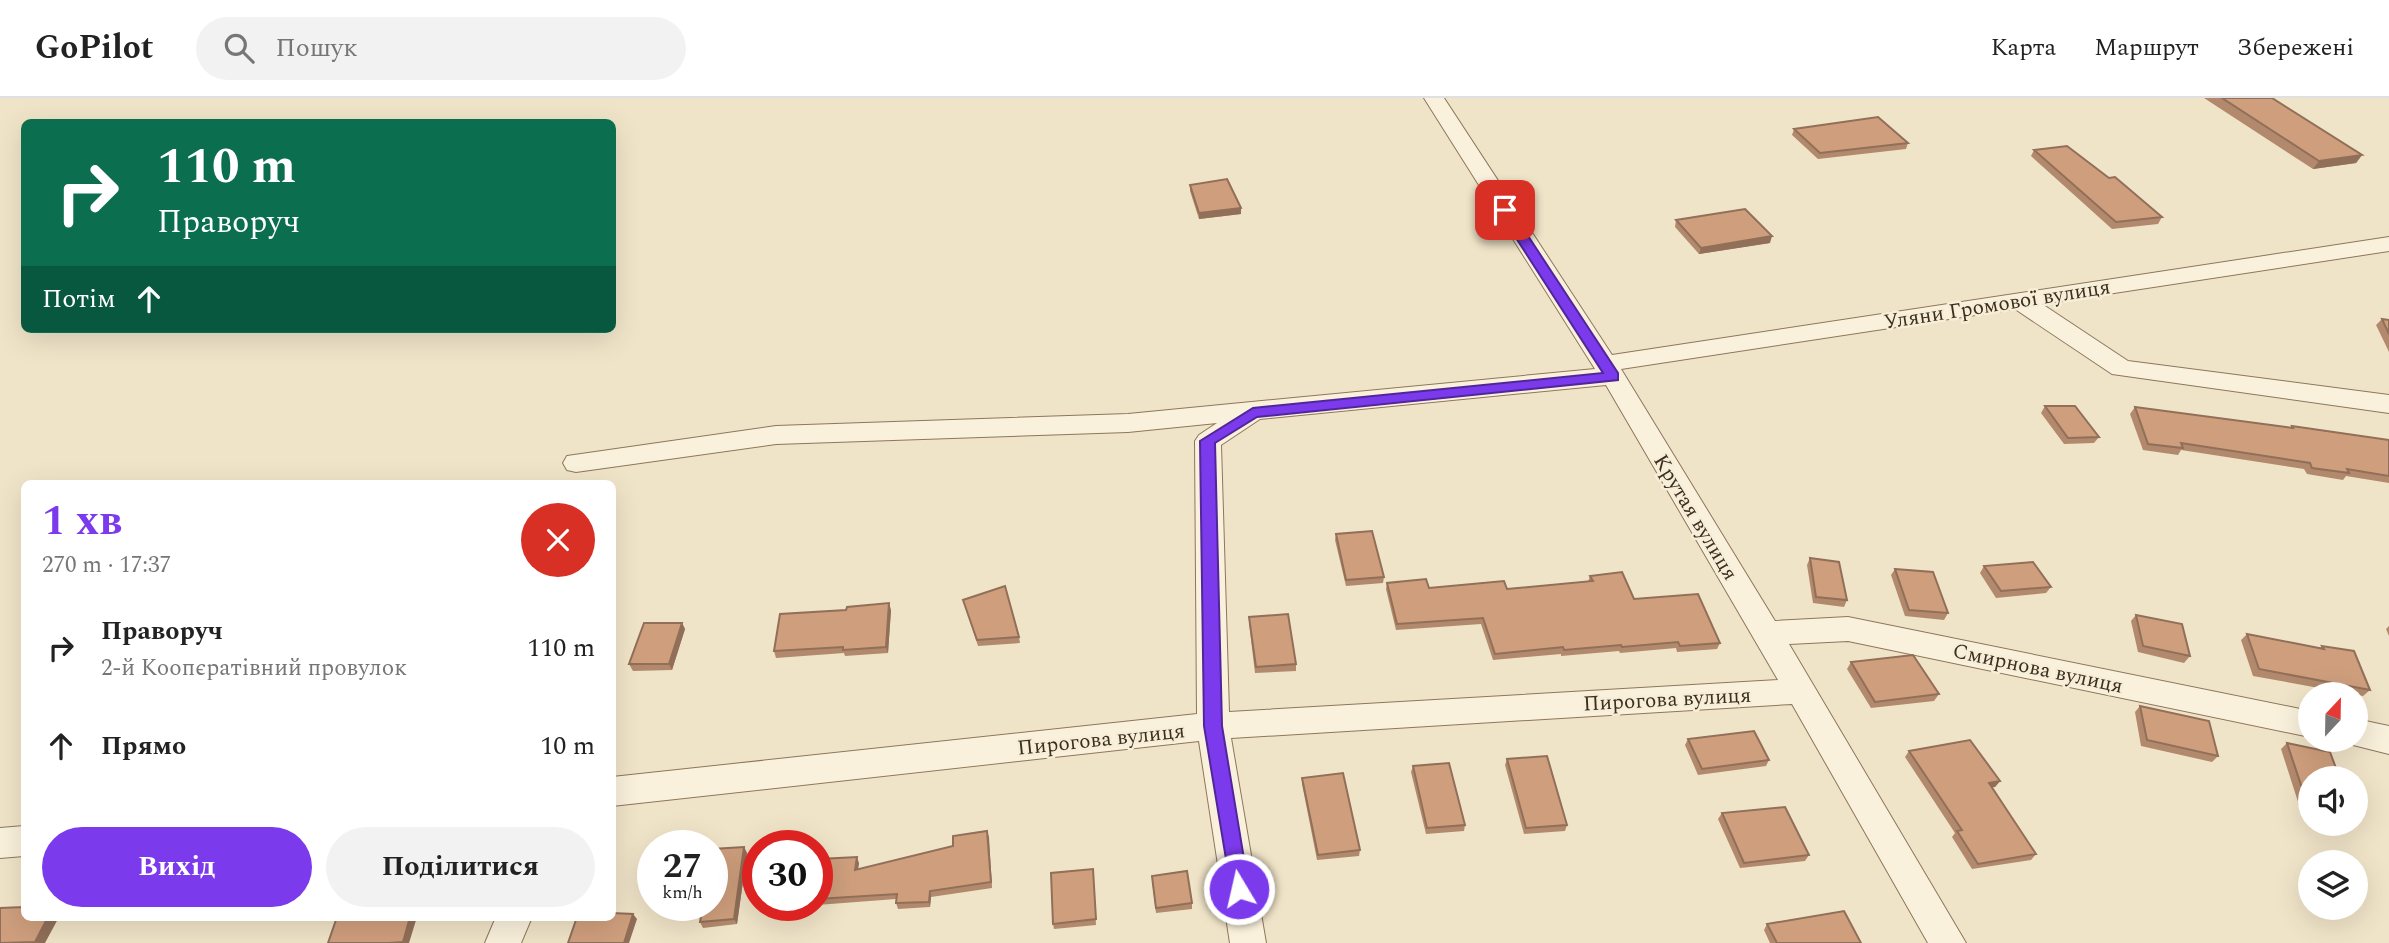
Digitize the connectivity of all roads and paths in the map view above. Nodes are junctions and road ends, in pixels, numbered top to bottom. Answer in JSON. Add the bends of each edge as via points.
{"nodes":[{"id":1,"x":1434,"y":98,"type":"edge"},
{"id":2,"x":2389,"y":244,"type":"edge"},
{"id":3,"x":2020,"y":301,"type":"junction"},
{"id":4,"x":1608,"y":370,"type":"junction"},
{"id":5,"x":2389,"y":404,"type":"edge"},
{"id":6,"x":1253,"y":412,"type":"junction"},
{"id":7,"x":576,"y":463,"type":"dead end"},
{"id":8,"x":1765,"y":634,"type":"junction"},
{"id":9,"x":1801,"y":691,"type":"junction"},
{"id":10,"x":2298,"y":722,"type":"edge"},
{"id":11,"x":1213,"y":726,"type":"junction"},
{"id":12,"x":2368,"y":736,"type":"edge"},
{"id":13,"x":2389,"y":740,"type":"edge"},
{"id":14,"x":616,"y":792,"type":"edge"},
{"id":15,"x":21,"y":841,"type":"edge"},
{"id":16,"x":0,"y":843,"type":"edge"},
{"id":17,"x":512,"y":921,"type":"edge"},
{"id":18,"x":503,"y":943,"type":"edge"},
{"id":19,"x":1248,"y":943,"type":"edge"},
{"id":20,"x":1948,"y":943,"type":"edge"}],
"edges":[{"from":1,"to":4,"type":"street","name":"Крутая вулиця"},
{"from":2,"to":3,"type":"street","name":"Уляни Громової вулиця"},
{"from":3,"to":4,"type":"street","name":"Уляни Громової вулиця"},
{"from":3,"to":5,"type":"street","via":[[2121,368]]},
{"from":4,"to":6,"type":"street","name":"Уляни Громової вулиця"},
{"from":4,"to":8,"type":"street","name":"Крутая вулиця"},
{"from":6,"to":7,"type":"street","name":"Уляни Громової вулиця","via":[[1128,423],[776,435]]},
{"from":6,"to":11,"type":"street","via":[[1208,441]]},
{"from":8,"to":9,"type":"street","name":"Крутая вулиця"},
{"from":8,"to":10,"type":"street","name":"Смирнова вулиця","via":[[1848,628]]},
{"from":9,"to":11,"type":"street","name":"Пирогова вулиця"},
{"from":9,"to":20,"type":"street","name":"Крутая вулиця"},
{"from":11,"to":14,"type":"street","name":"Пирогова вулиця"},
{"from":11,"to":19,"type":"street"},
{"from":12,"to":13,"type":"street"},
{"from":15,"to":16,"type":"street"},
{"from":17,"to":18,"type":"street"}]}
